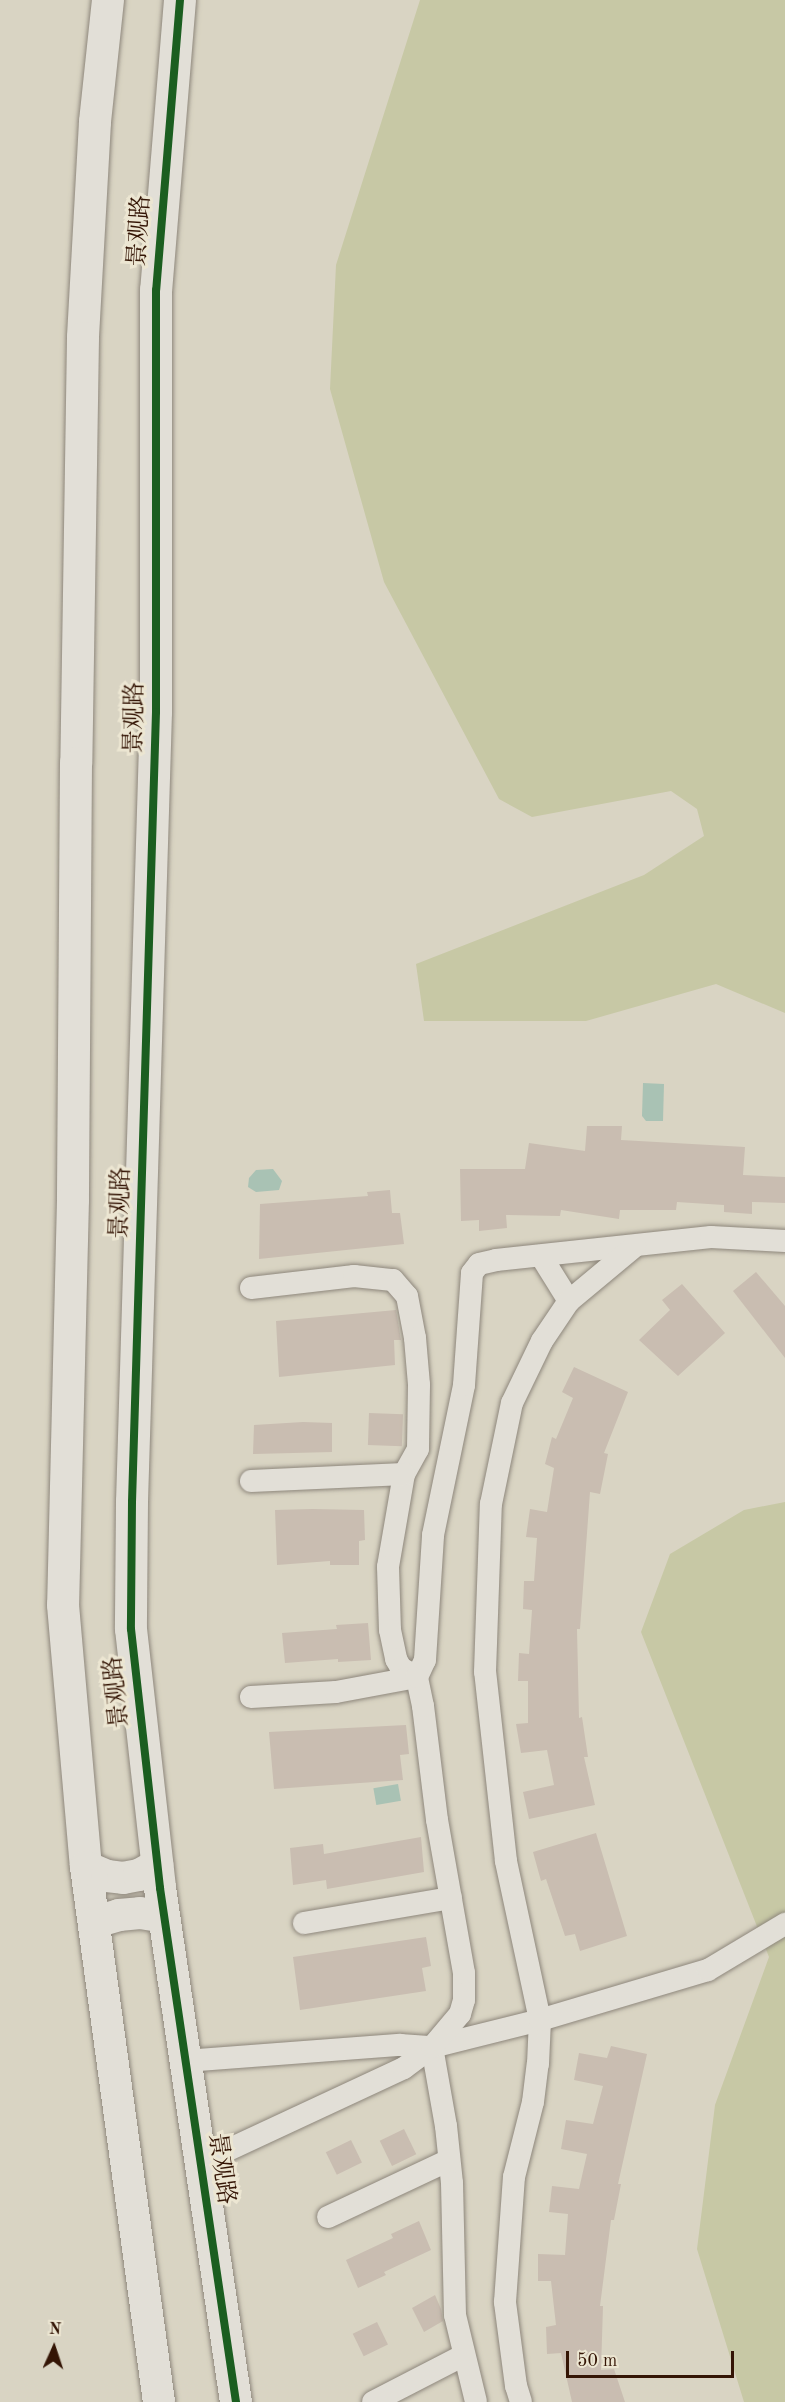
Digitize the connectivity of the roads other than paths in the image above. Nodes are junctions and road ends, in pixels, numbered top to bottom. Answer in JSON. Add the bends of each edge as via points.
{"nodes":[{"id":1,"x":108,"y":0,"type":"edge"},
{"id":2,"x":180,"y":0,"type":"edge"},
{"id":3,"x":785,"y":1241,"type":"edge"},
{"id":4,"x":635,"y":1246,"type":"junction"},
{"id":5,"x":541,"y":1256,"type":"junction"},
{"id":6,"x":251,"y":1288,"type":"dead end"},
{"id":7,"x":569,"y":1301,"type":"junction"},
{"id":8,"x":404,"y":1474,"type":"junction"},
{"id":9,"x":250,"y":1481,"type":"dead end"},
{"id":10,"x":417,"y":1677,"type":"junction"},
{"id":11,"x":251,"y":1697,"type":"dead end"},
{"id":12,"x":157,"y":1865,"type":"junction"},
{"id":13,"x":86,"y":1867,"type":"junction"},
{"id":14,"x":451,"y":1898,"type":"junction"},
{"id":15,"x":164,"y":1917,"type":"junction"},
{"id":16,"x":95,"y":1922,"type":"junction"},
{"id":17,"x":304,"y":1923,"type":"dead end"},
{"id":18,"x":785,"y":1923,"type":"edge"},
{"id":19,"x":540,"y":2019,"type":"junction"},
{"id":20,"x":432,"y":2047,"type":"junction"},
{"id":21,"x":184,"y":2061,"type":"junction"},
{"id":22,"x":449,"y":2160,"type":"junction"},
{"id":23,"x":200,"y":2163,"type":"junction"},
{"id":24,"x":328,"y":2217,"type":"dead end"},
{"id":25,"x":464,"y":2355,"type":"junction"},
{"id":26,"x":159,"y":2402,"type":"edge"},
{"id":27,"x":236,"y":2402,"type":"edge"},
{"id":28,"x":373,"y":2402,"type":"edge"},
{"id":29,"x":476,"y":2402,"type":"edge"},
{"id":30,"x":521,"y":2402,"type":"edge"}],
"edges":[{"from":1,"to":13,"type":"street","via":[[94,123],[83,338],[73,1200],[63,1528],[63,1605]]},
{"from":2,"to":12,"type":"street","name":"景观路","via":[[156,290],[156,712],[132,1513],[131,1629]]},
{"from":3,"to":4,"type":"street","via":[[711,1237]]},
{"from":4,"to":5,"type":"street"},
{"from":4,"to":7,"type":"street"},
{"from":5,"to":7,"type":"street"},
{"from":5,"to":10,"type":"street","via":[[479,1264],[472,1273],[464,1385],[433,1535],[425,1660]]},
{"from":6,"to":8,"type":"street","via":[[354,1276],[393,1280],[407,1296],[419,1385],[418,1449]]},
{"from":7,"to":19,"type":"street","via":[[542,1341],[513,1403],[490,1515],[485,1672],[506,1861]]},
{"from":8,"to":9,"type":"street"},
{"from":8,"to":10,"type":"street","via":[[388,1567],[390,1630],[401,1668]]},
{"from":10,"to":11,"type":"street","via":[[336,1692]]},
{"from":10,"to":14,"type":"street"},
{"from":12,"to":13,"type":"street","via":[[123,1878]]},
{"from":12,"to":15,"type":"street","name":"景观路"},
{"from":13,"to":16,"type":"street"},
{"from":14,"to":17,"type":"street"},
{"from":14,"to":20,"type":"street","via":[[464,1974],[464,2000],[453,2026]]},
{"from":15,"to":16,"type":"street","via":[[119,1914]]},
{"from":15,"to":21,"type":"street","name":"景观路"},
{"from":16,"to":26,"type":"street"},
{"from":18,"to":19,"type":"street","via":[[708,1970]]},
{"from":19,"to":20,"type":"street"},
{"from":19,"to":30,"type":"street","via":[[533,2102],[514,2177],[505,2302]]},
{"from":20,"to":21,"type":"street","via":[[400,2045]]},
{"from":20,"to":22,"type":"street"},
{"from":20,"to":23,"type":"street","via":[[404,2068]]},
{"from":21,"to":23,"type":"street","name":"景观路"},
{"from":22,"to":24,"type":"street"},
{"from":22,"to":25,"type":"street","via":[[455,2315]]},
{"from":23,"to":27,"type":"street","name":"景观路"},
{"from":25,"to":28,"type":"street"},
{"from":25,"to":29,"type":"street"}]}
